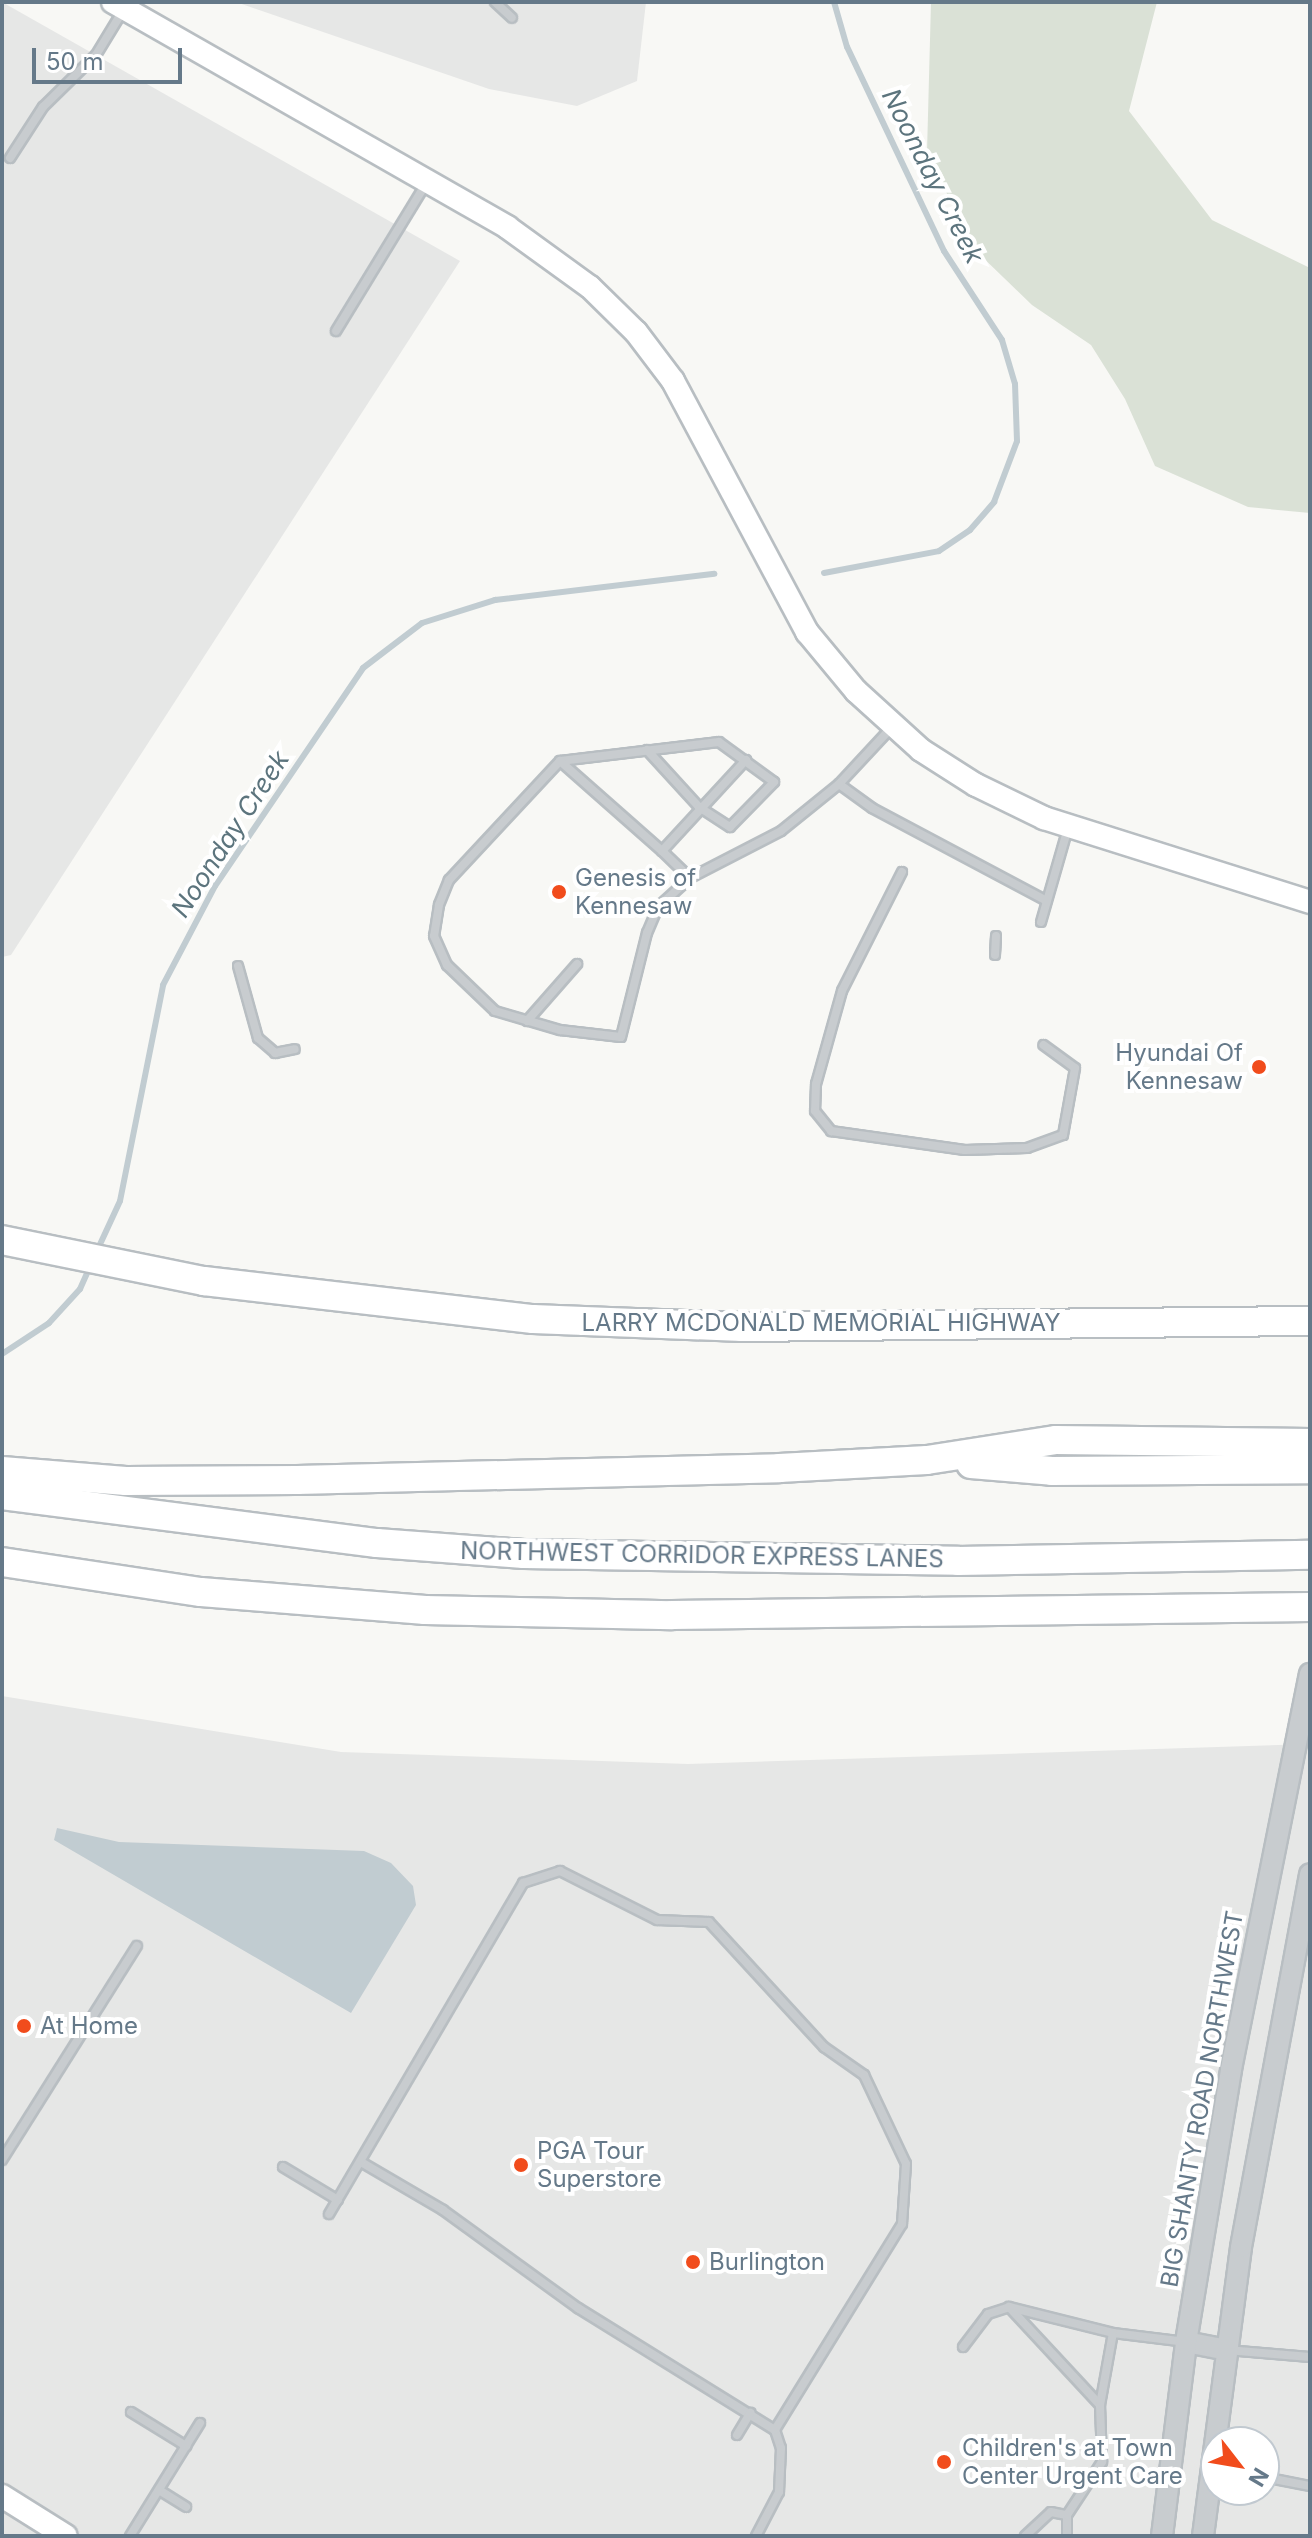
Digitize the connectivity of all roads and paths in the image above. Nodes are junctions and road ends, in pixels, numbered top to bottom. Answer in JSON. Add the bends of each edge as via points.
{"nodes":[{"id":1,"x":495,"y":2,"type":"edge"},
{"id":2,"x":119,"y":5,"type":"edge"},
{"id":3,"x":512,"y":18,"type":"dead end"},
{"id":4,"x":10,"y":158,"type":"dead end"},
{"id":5,"x":427,"y":181,"type":"junction"},
{"id":6,"x":336,"y":331,"type":"dead end"},
{"id":7,"x":892,"y":726,"type":"junction"},
{"id":8,"x":647,"y":750,"type":"junction"},
{"id":9,"x":746,"y":760,"type":"junction"},
{"id":10,"x":560,"y":761,"type":"junction"},
{"id":11,"x":839,"y":784,"type":"junction"},
{"id":12,"x":699,"y":807,"type":"junction"},
{"id":13,"x":1068,"y":827,"type":"junction"},
{"id":14,"x":662,"y":851,"type":"junction"},
{"id":15,"x":902,"y":872,"type":"dead end"},
{"id":16,"x":690,"y":878,"type":"junction"},
{"id":17,"x":1045,"y":900,"type":"junction"},
{"id":18,"x":1310,"y":902,"type":"edge"},
{"id":19,"x":1041,"y":922,"type":"dead end"},
{"id":20,"x":996,"y":936,"type":"dead end"},
{"id":21,"x":995,"y":955,"type":"dead end"},
{"id":22,"x":577,"y":964,"type":"dead end"},
{"id":23,"x":238,"y":966,"type":"dead end"},
{"id":24,"x":527,"y":1021,"type":"junction"},
{"id":25,"x":1043,"y":1045,"type":"dead end"},
{"id":26,"x":295,"y":1049,"type":"dead end"},
{"id":27,"x":2,"y":1240,"type":"edge"},
{"id":28,"x":1309,"y":1321,"type":"edge"},
{"id":29,"x":1310,"y":1443,"type":"edge"},
{"id":30,"x":927,"y":1460,"type":"junction"},
{"id":31,"x":1310,"y":1469,"type":"edge"},
{"id":32,"x":2,"y":1471,"type":"edge"},
{"id":33,"x":2,"y":1495,"type":"edge"},
{"id":34,"x":1310,"y":1555,"type":"edge"},
{"id":35,"x":2,"y":1562,"type":"edge"},
{"id":36,"x":1310,"y":1607,"type":"edge"},
{"id":37,"x":1310,"y":1674,"type":"edge"},
{"id":38,"x":1310,"y":1874,"type":"edge"},
{"id":39,"x":137,"y":1946,"type":"dead end"},
{"id":40,"x":2,"y":2160,"type":"edge"},
{"id":41,"x":361,"y":2162,"type":"junction"},
{"id":42,"x":283,"y":2167,"type":"dead end"},
{"id":43,"x":338,"y":2200,"type":"junction"},
{"id":44,"x":329,"y":2214,"type":"dead end"},
{"id":45,"x":1009,"y":2307,"type":"junction"},
{"id":46,"x":1113,"y":2333,"type":"junction"},
{"id":47,"x":1186,"y":2342,"type":"junction"},
{"id":48,"x":963,"y":2347,"type":"dead end"},
{"id":49,"x":1227,"y":2350,"type":"junction"},
{"id":50,"x":1310,"y":2357,"type":"edge"},
{"id":51,"x":1100,"y":2405,"type":"junction"},
{"id":52,"x":131,"y":2412,"type":"dead end"},
{"id":53,"x":750,"y":2413,"type":"junction"},
{"id":54,"x":200,"y":2423,"type":"dead end"},
{"id":55,"x":1219,"y":2426,"type":"edge"},
{"id":56,"x":775,"y":2430,"type":"junction"},
{"id":57,"x":737,"y":2435,"type":"dead end"},
{"id":58,"x":186,"y":2446,"type":"junction"},
{"id":59,"x":1280,"y":2480,"type":"edge"},
{"id":60,"x":1310,"y":2486,"type":"edge"},
{"id":61,"x":159,"y":2490,"type":"junction"},
{"id":62,"x":2,"y":2496,"type":"edge"},
{"id":63,"x":1208,"y":2506,"type":"edge"},
{"id":64,"x":186,"y":2507,"type":"dead end"},
{"id":65,"x":1067,"y":2515,"type":"junction"},
{"id":66,"x":66,"y":2536,"type":"edge"},
{"id":67,"x":130,"y":2536,"type":"edge"},
{"id":68,"x":756,"y":2536,"type":"edge"},
{"id":69,"x":1025,"y":2536,"type":"edge"},
{"id":70,"x":1067,"y":2536,"type":"edge"},
{"id":71,"x":1162,"y":2536,"type":"edge"},
{"id":72,"x":1203,"y":2536,"type":"edge"}],
"edges":[{"from":1,"to":3,"type":"lane"},
{"from":2,"to":4,"type":"lane","via":[[96,55],[43,107]]},
{"from":2,"to":5,"type":"main road"},
{"from":5,"to":6,"type":"lane"},
{"from":5,"to":7,"type":"main road","via":[[550,256],[636,332],[700,423],[770,570],[807,632]]},
{"from":7,"to":11,"type":"lane"},
{"from":7,"to":13,"type":"main road","via":[[976,785]]},
{"from":8,"to":9,"type":"lane","via":[[719,742]]},
{"from":8,"to":10,"type":"lane"},
{"from":8,"to":12,"type":"lane"},
{"from":9,"to":12,"type":"lane"},
{"from":9,"to":12,"type":"lane","via":[[774,782],[730,827]]},
{"from":10,"to":14,"type":"lane"},
{"from":10,"to":24,"type":"lane","via":[[449,880],[434,936],[447,965],[495,1011]]},
{"from":11,"to":16,"type":"lane","via":[[781,831]]},
{"from":11,"to":17,"type":"lane","via":[[872,808]]},
{"from":12,"to":14,"type":"lane"},
{"from":13,"to":17,"type":"lane"},
{"from":13,"to":18,"type":"main road"},
{"from":14,"to":16,"type":"lane"},
{"from":15,"to":25,"type":"lane","via":[[842,991],[816,1084],[815,1111],[831,1131],[965,1150],[1027,1148],[1063,1135],[1075,1068]]},
{"from":16,"to":24,"type":"lane","via":[[658,907],[621,1037]]},
{"from":17,"to":19,"type":"lane"},
{"from":20,"to":21,"type":"lane"},
{"from":22,"to":24,"type":"lane"},
{"from":23,"to":26,"type":"lane","via":[[258,1038],[275,1053]]},
{"from":27,"to":28,"type":"highway","name":"LARRY MCDONALD MEMORIAL HIGHWAY","via":[[204,1281],[390,1305],[640,1325]]},
{"from":29,"to":30,"type":"highway","via":[[1056,1440]]},
{"from":30,"to":31,"type":"highway","via":[[1052,1471]]},
{"from":30,"to":32,"type":"highway","via":[[283,1480],[126,1481]]},
{"from":33,"to":34,"type":"highway","name":"NORTHWEST CORRIDOR EXPRESS LANES","via":[[377,1543],[524,1554],[943,1561]]},
{"from":35,"to":36,"type":"highway","via":[[201,1592],[425,1610],[672,1615]]},
{"from":37,"to":47,"type":"street","name":"BIG SHANTY ROAD NORTHWEST","via":[[1231,2069]]},
{"from":38,"to":49,"type":"street"},
{"from":39,"to":40,"type":"lane"},
{"from":41,"to":43,"type":"lane"},
{"from":41,"to":53,"type":"lane","via":[[443,2210],[578,2308]]},
{"from":41,"to":56,"type":"lane","via":[[373,2131],[523,1883],[560,1871],[657,1920],[709,1922],[824,2047],[864,2075],[906,2164],[902,2224]]},
{"from":42,"to":43,"type":"lane"},
{"from":43,"to":44,"type":"lane"},
{"from":45,"to":46,"type":"lane"},
{"from":45,"to":48,"type":"lane","via":[[988,2314]]},
{"from":45,"to":51,"type":"lane"},
{"from":46,"to":47,"type":"lane"},
{"from":46,"to":51,"type":"lane"},
{"from":47,"to":49,"type":"street"},
{"from":47,"to":71,"type":"street","name":"BIG SHANTY ROAD NORTHWEST"},
{"from":49,"to":50,"type":"lane"},
{"from":49,"to":55,"type":"street"},
{"from":51,"to":65,"type":"lane","via":[[1102,2462]]},
{"from":52,"to":58,"type":"lane"},
{"from":53,"to":56,"type":"lane"},
{"from":53,"to":57,"type":"lane"},
{"from":54,"to":58,"type":"lane"},
{"from":56,"to":68,"type":"lane","via":[[781,2448],[779,2492]]},
{"from":58,"to":61,"type":"lane"},
{"from":59,"to":60,"type":"lane"},
{"from":61,"to":64,"type":"lane"},
{"from":61,"to":67,"type":"lane"},
{"from":62,"to":66,"type":"main road"},
{"from":63,"to":72,"type":"street"},
{"from":65,"to":69,"type":"lane","via":[[1051,2512]]},
{"from":65,"to":70,"type":"lane"}]}
